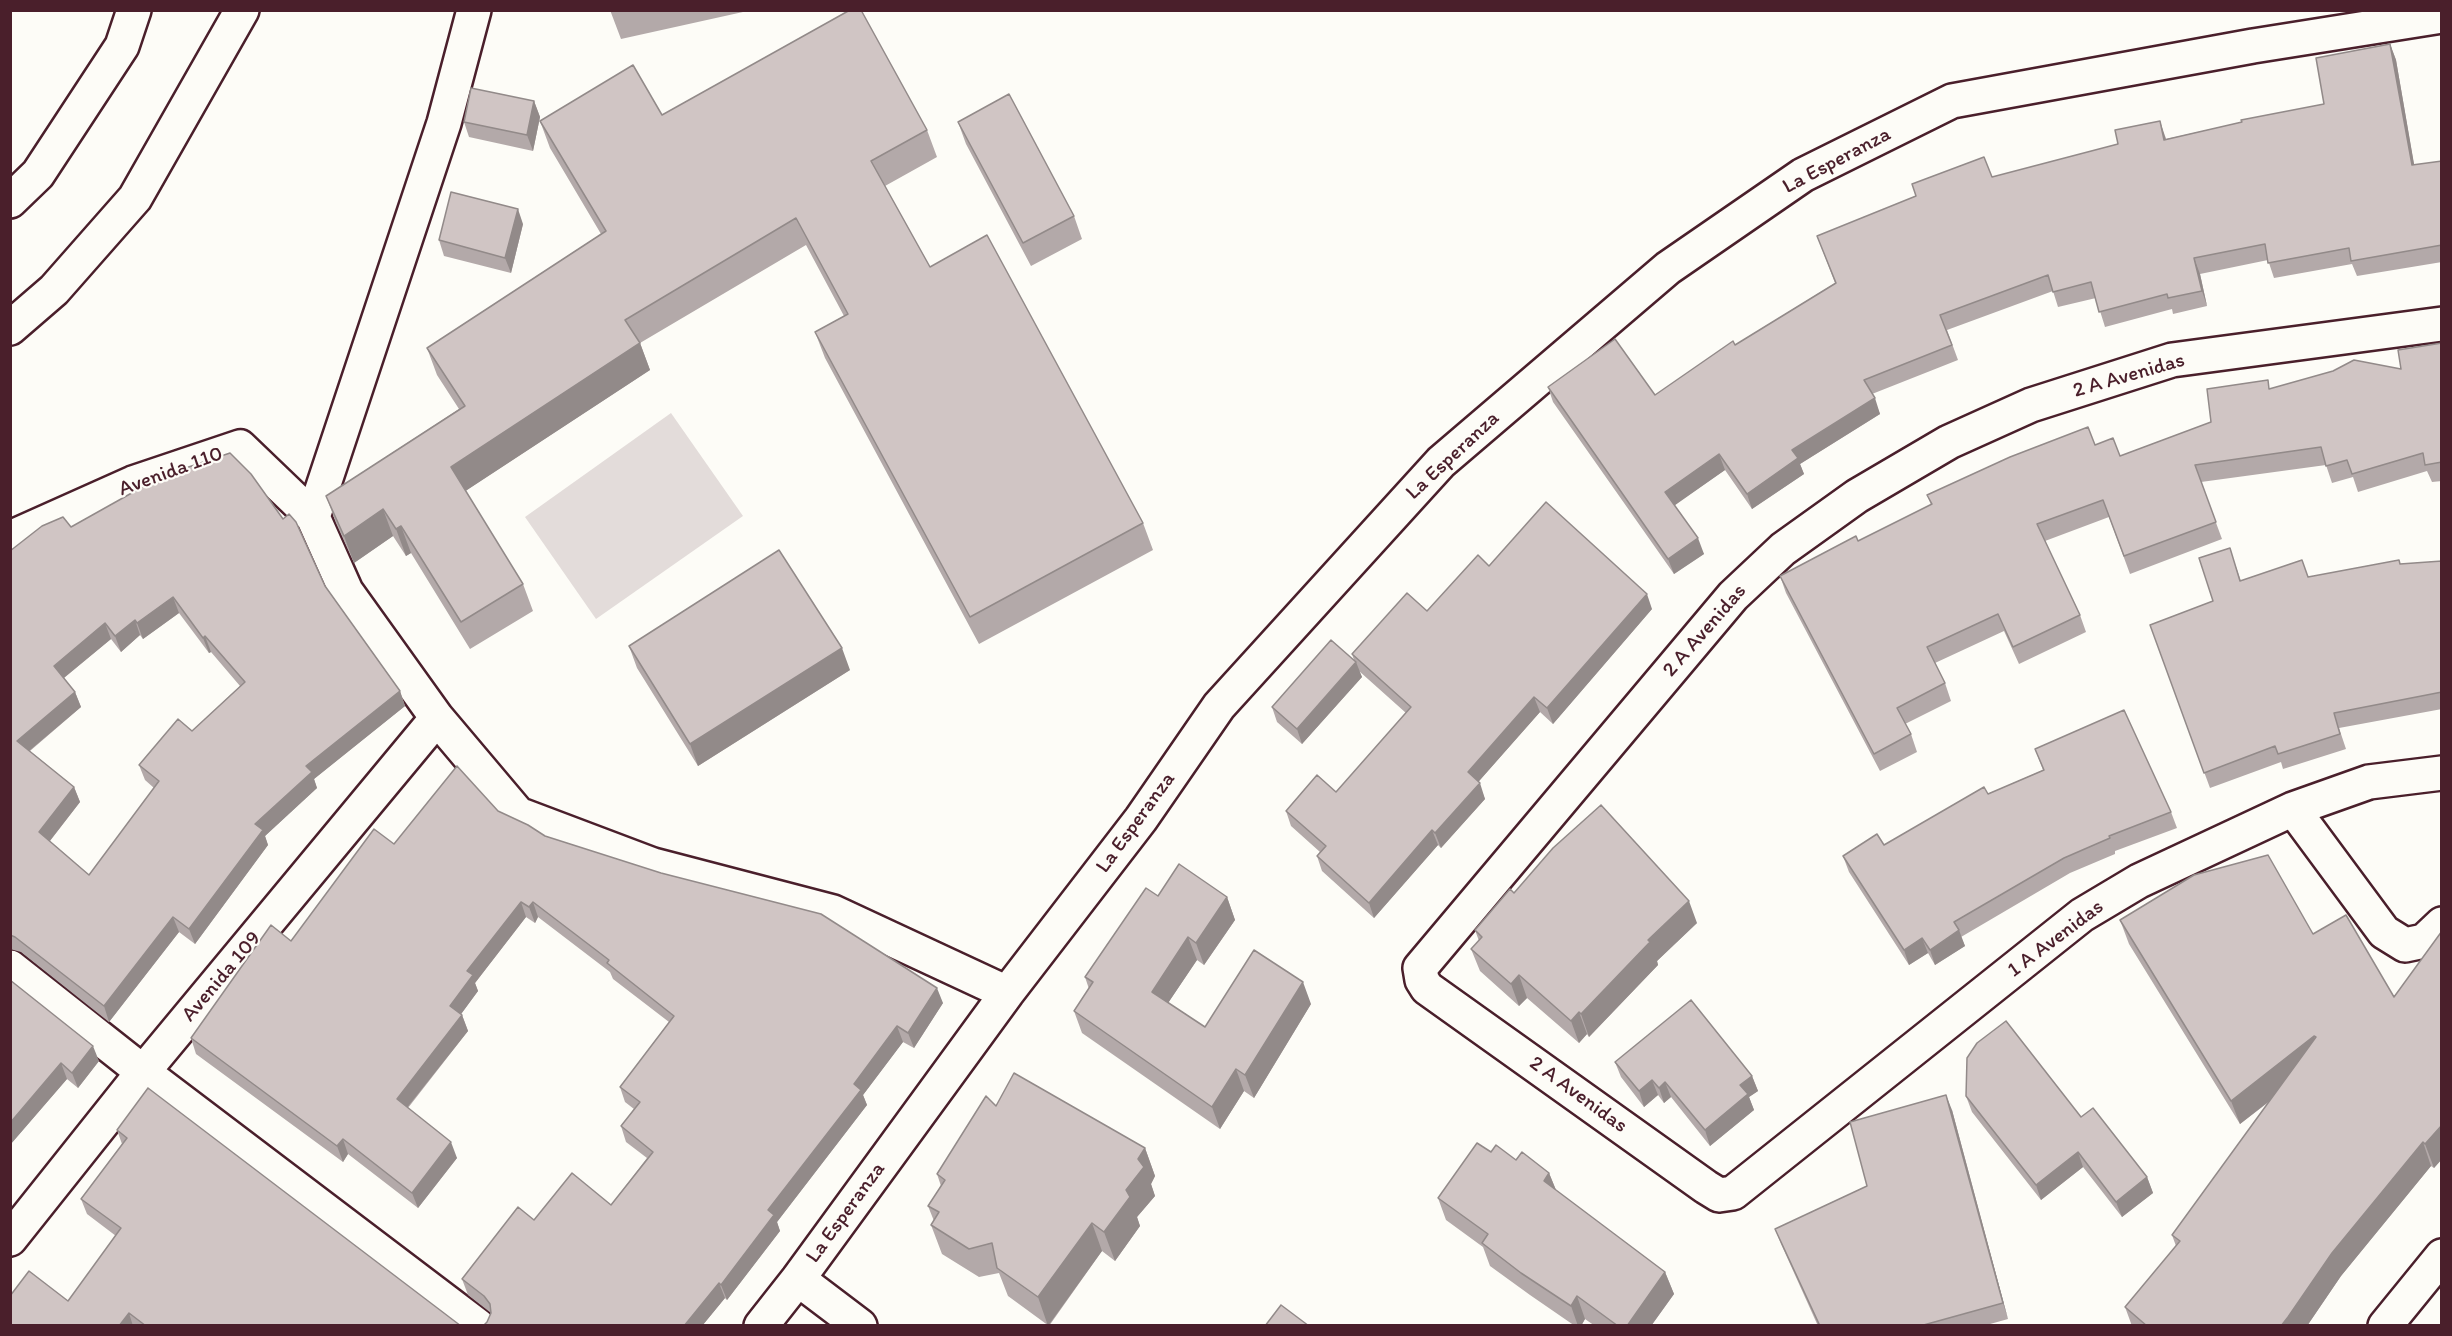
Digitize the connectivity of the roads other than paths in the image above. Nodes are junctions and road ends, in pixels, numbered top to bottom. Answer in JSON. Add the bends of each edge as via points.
{"nodes":[{"id":1,"x":134,"y":10,"type":"edge"},
{"id":2,"x":242,"y":10,"type":"edge"},
{"id":3,"x":474,"y":10,"type":"edge"},
{"id":4,"x":2442,"y":16,"type":"edge"},
{"id":5,"x":10,"y":201,"type":"edge"},
{"id":6,"x":2442,"y":324,"type":"edge"},
{"id":7,"x":10,"y":328,"type":"edge"},
{"id":8,"x":313,"y":517,"type":"junction"},
{"id":9,"x":10,"y":538,"type":"edge"},
{"id":10,"x":437,"y":718,"type":"junction"},
{"id":11,"x":2442,"y":773,"type":"edge"},
{"id":12,"x":2294,"y":809,"type":"junction"},
{"id":13,"x":2442,"y":924,"type":"edge"},
{"id":14,"x":10,"y":967,"type":"edge"},
{"id":15,"x":1006,"y":993,"type":"junction"},
{"id":16,"x":143,"y":1072,"type":"junction"},
{"id":17,"x":1719,"y":1196,"type":"joint"},
{"id":18,"x":10,"y":1239,"type":"edge"},
{"id":19,"x":2442,"y":1256,"type":"edge"},
{"id":20,"x":798,"y":1279,"type":"junction"},
{"id":21,"x":478,"y":1326,"type":"edge"},
{"id":22,"x":761,"y":1326,"type":"edge"},
{"id":23,"x":860,"y":1326,"type":"edge"},
{"id":24,"x":2385,"y":1326,"type":"edge"}],
"edges":[{"from":1,"to":5,"type":"street","via":[[122,46],[38,174]]},
{"from":2,"to":7,"type":"street","via":[[135,198],[54,290]]},
{"from":3,"to":8,"type":"street","via":[[444,123]]},
{"from":4,"to":15,"type":"street","name":"La Esperanza","via":[[1952,101],[1794,182],[1668,268],[1441,462],[1219,706],[1141,819]]},
{"from":6,"to":17,"type":"street","name":"2 A Avenidas","via":[[2172,360],[2031,405],[1949,442],[1857,496],[1783,549],[1733,596],[1420,968],[1427,988]]},
{"from":8,"to":9,"type":"street","name":"Avenida 110","via":[[240,447],[134,483]]},
{"from":8,"to":10,"type":"street","via":[[346,591]]},
{"from":10,"to":15,"type":"street","via":[[518,814],[653,865],[833,912]]},
{"from":10,"to":16,"type":"street","name":"Avenida 109"},
{"from":11,"to":12,"type":"street","name":"1 A Avenidas","via":[[2369,782]]},
{"from":12,"to":13,"type":"street","via":[[2384,932],[2405,945],[2424,941]]},
{"from":12,"to":17,"type":"street","name":"1 A Avenidas","via":[[2139,881],[2082,915],[1733,1193]]},
{"from":14,"to":16,"type":"street"},
{"from":15,"to":20,"type":"street","name":"La Esperanza"},
{"from":16,"to":18,"type":"street","name":"Avenida 109"},
{"from":16,"to":21,"type":"street"},
{"from":19,"to":24,"type":"street"},
{"from":20,"to":22,"type":"street","name":"La Esperanza"},
{"from":20,"to":23,"type":"street"}]}
